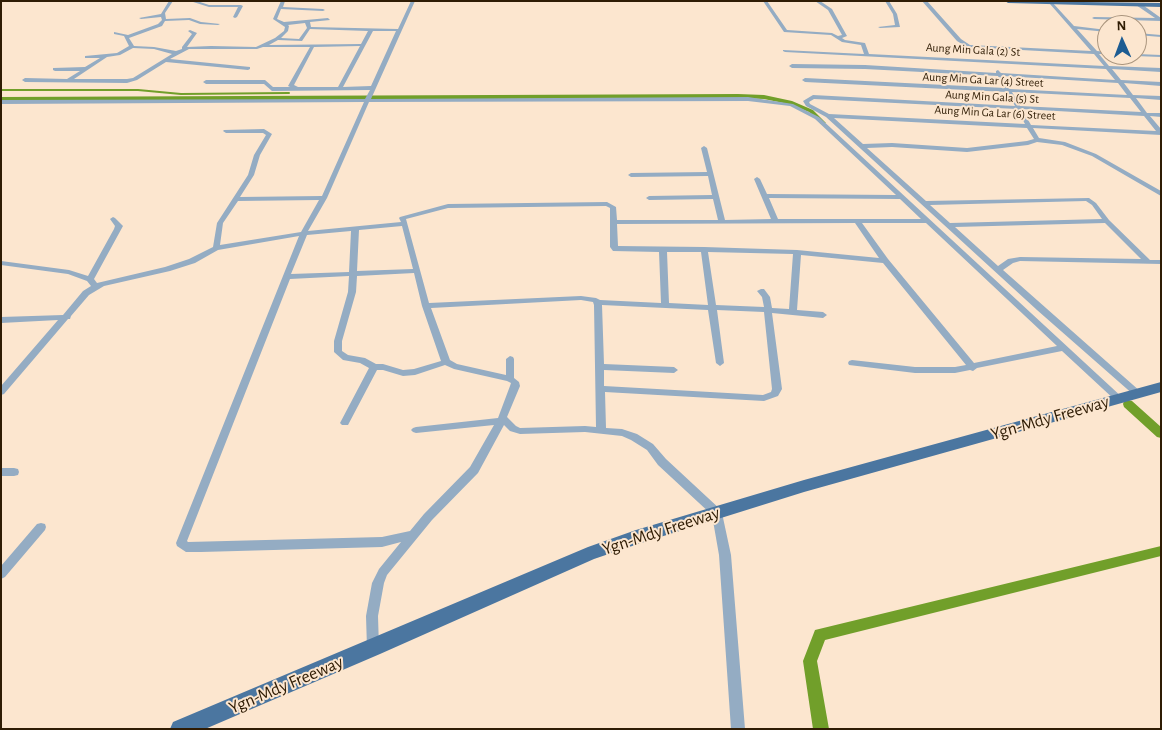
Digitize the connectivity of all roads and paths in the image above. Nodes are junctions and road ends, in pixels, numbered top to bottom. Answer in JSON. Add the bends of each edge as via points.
{"nodes":[{"id":1,"x":171,"y":1,"type":"edge"},
{"id":2,"x":192,"y":1,"type":"edge"},
{"id":3,"x":283,"y":1,"type":"edge"},
{"id":4,"x":413,"y":1,"type":"edge"},
{"id":5,"x":765,"y":1,"type":"edge"},
{"id":6,"x":817,"y":1,"type":"edge"},
{"id":7,"x":887,"y":1,"type":"edge"},
{"id":8,"x":924,"y":1,"type":"edge"},
{"id":9,"x":1008,"y":1,"type":"edge"},
{"id":10,"x":1041,"y":2,"type":"edge"},
{"id":11,"x":1052,"y":3,"type":"junction"},
{"id":12,"x":1138,"y":4,"type":"junction"},
{"id":13,"x":1161,"y":5,"type":"edge"},
{"id":14,"x":218,"y":7,"type":"junction"},
{"id":15,"x":280,"y":8,"type":"junction"},
{"id":16,"x":323,"y":10,"type":"dead end"},
{"id":17,"x":214,"y":12,"type":"dead end"},
{"id":18,"x":163,"y":17,"type":"junction"},
{"id":19,"x":235,"y":17,"type":"dead end"},
{"id":20,"x":141,"y":18,"type":"dead end"},
{"id":21,"x":1094,"y":18,"type":"dead end"},
{"id":22,"x":328,"y":19,"type":"dead end"},
{"id":23,"x":1160,"y":20,"type":"edge"},
{"id":24,"x":307,"y":21,"type":"junction"},
{"id":25,"x":218,"y":24,"type":"dead end"},
{"id":26,"x":282,"y":24,"type":"junction"},
{"id":27,"x":880,"y":27,"type":"dead end"},
{"id":28,"x":1074,"y":27,"type":"junction"},
{"id":29,"x":309,"y":28,"type":"junction"},
{"id":30,"x":1097,"y":29,"type":"edge"},
{"id":31,"x":190,"y":30,"type":"dead end"},
{"id":32,"x":371,"y":30,"type":"junction"},
{"id":33,"x":399,"y":30,"type":"junction"},
{"id":34,"x":116,"y":33,"type":"dead end"},
{"id":35,"x":1147,"y":35,"type":"edge"},
{"id":36,"x":128,"y":36,"type":"junction"},
{"id":37,"x":1161,"y":36,"type":"edge"},
{"id":38,"x":838,"y":37,"type":"junction"},
{"id":39,"x":277,"y":39,"type":"junction"},
{"id":40,"x":313,"y":45,"type":"junction"},
{"id":41,"x":362,"y":45,"type":"junction"},
{"id":42,"x":264,"y":46,"type":"junction"},
{"id":43,"x":132,"y":47,"type":"junction"},
{"id":44,"x":185,"y":49,"type":"junction"},
{"id":45,"x":785,"y":51,"type":"dead end"},
{"id":46,"x":176,"y":53,"type":"junction"},
{"id":47,"x":1096,"y":53,"type":"junction"},
{"id":48,"x":867,"y":55,"type":"junction"},
{"id":49,"x":1147,"y":55,"type":"edge"},
{"id":50,"x":106,"y":56,"type":"junction"},
{"id":51,"x":1161,"y":56,"type":"edge"},
{"id":52,"x":87,"y":57,"type":"dead end"},
{"id":53,"x":166,"y":60,"type":"junction"},
{"id":54,"x":994,"y":61,"type":"junction"},
{"id":55,"x":792,"y":66,"type":"dead end"},
{"id":56,"x":1107,"y":67,"type":"junction"},
{"id":57,"x":248,"y":68,"type":"dead end"},
{"id":58,"x":55,"y":69,"type":"dead end"},
{"id":59,"x":88,"y":69,"type":"junction"},
{"id":60,"x":1161,"y":70,"type":"edge"},
{"id":61,"x":1000,"y":74,"type":"junction"},
{"id":62,"x":25,"y":80,"type":"dead end"},
{"id":63,"x":69,"y":80,"type":"junction"},
{"id":64,"x":805,"y":80,"type":"dead end"},
{"id":65,"x":206,"y":82,"type":"dead end"},
{"id":66,"x":1119,"y":82,"type":"junction"},
{"id":67,"x":1161,"y":84,"type":"edge"},
{"id":68,"x":373,"y":88,"type":"junction"},
{"id":69,"x":294,"y":89,"type":"junction"},
{"id":70,"x":339,"y":89,"type":"junction"},
{"id":71,"x":1011,"y":92,"type":"junction"},
{"id":72,"x":1132,"y":97,"type":"junction"},
{"id":73,"x":369,"y":98,"type":"junction"},
{"id":74,"x":1161,"y":98,"type":"edge"},
{"id":75,"x":1,"y":102,"type":"edge"},
{"id":76,"x":1020,"y":108,"type":"junction"},
{"id":77,"x":1147,"y":115,"type":"junction"},
{"id":78,"x":828,"y":116,"type":"junction"},
{"id":79,"x":1161,"y":116,"type":"edge"},
{"id":80,"x":1030,"y":126,"type":"junction"},
{"id":81,"x":226,"y":131,"type":"dead end"},
{"id":82,"x":1161,"y":133,"type":"edge"},
{"id":83,"x":1036,"y":140,"type":"junction"},
{"id":84,"x":861,"y":146,"type":"junction"},
{"id":85,"x":704,"y":148,"type":"dead end"},
{"id":86,"x":710,"y":174,"type":"junction"},
{"id":87,"x":631,"y":175,"type":"dead end"},
{"id":88,"x":757,"y":179,"type":"dead end"},
{"id":89,"x":1161,"y":194,"type":"edge"},
{"id":90,"x":765,"y":196,"type":"junction"},
{"id":91,"x":716,"y":197,"type":"junction"},
{"id":92,"x":901,"y":197,"type":"junction"},
{"id":93,"x":324,"y":198,"type":"junction"},
{"id":94,"x":649,"y":198,"type":"dead end"},
{"id":95,"x":235,"y":200,"type":"junction"},
{"id":96,"x":925,"y":202,"type":"junction"},
{"id":97,"x":113,"y":219,"type":"dead end"},
{"id":98,"x":926,"y":221,"type":"junction"},
{"id":99,"x":1107,"y":221,"type":"junction"},
{"id":100,"x":614,"y":222,"type":"junction"},
{"id":101,"x":722,"y":222,"type":"junction"},
{"id":102,"x":776,"y":222,"type":"junction"},
{"id":103,"x":858,"y":222,"type":"junction"},
{"id":104,"x":405,"y":224,"type":"junction"},
{"id":105,"x":948,"y":225,"type":"junction"},
{"id":106,"x":354,"y":230,"type":"junction"},
{"id":107,"x":306,"y":234,"type":"junction"},
{"id":108,"x":216,"y":248,"type":"junction"},
{"id":109,"x":662,"y":249,"type":"junction"},
{"id":110,"x":704,"y":249,"type":"junction"},
{"id":111,"x":797,"y":252,"type":"junction"},
{"id":112,"x":885,"y":260,"type":"junction"},
{"id":113,"x":1147,"y":261,"type":"junction"},
{"id":114,"x":1161,"y":262,"type":"edge"},
{"id":115,"x":1,"y":264,"type":"edge"},
{"id":116,"x":999,"y":269,"type":"junction"},
{"id":117,"x":416,"y":271,"type":"junction"},
{"id":118,"x":354,"y":275,"type":"junction"},
{"id":119,"x":286,"y":277,"type":"junction"},
{"id":120,"x":92,"y":283,"type":"junction"},
{"id":121,"x":761,"y":291,"type":"dead end"},
{"id":122,"x":597,"y":302,"type":"junction"},
{"id":123,"x":665,"y":305,"type":"junction"},
{"id":124,"x":426,"y":306,"type":"junction"},
{"id":125,"x":714,"y":308,"type":"junction"},
{"id":126,"x":768,"y":310,"type":"junction"},
{"id":127,"x":793,"y":312,"type":"junction"},
{"id":128,"x":823,"y":315,"type":"dead end"},
{"id":129,"x":67,"y":317,"type":"junction"},
{"id":130,"x":1,"y":320,"type":"edge"},
{"id":131,"x":1062,"y":348,"type":"junction"},
{"id":132,"x":510,"y":359,"type":"dead end"},
{"id":133,"x":446,"y":362,"type":"junction"},
{"id":134,"x":720,"y":363,"type":"dead end"},
{"id":135,"x":852,"y":363,"type":"dead end"},
{"id":136,"x":374,"y":367,"type":"junction"},
{"id":137,"x":599,"y":367,"type":"junction"},
{"id":138,"x":973,"y":368,"type":"junction"},
{"id":139,"x":674,"y":370,"type":"dead end"},
{"id":140,"x":510,"y":379,"type":"junction"},
{"id":141,"x":1161,"y":387,"type":"edge"},
{"id":142,"x":600,"y":388,"type":"junction"},
{"id":143,"x":1,"y":392,"type":"edge"},
{"id":144,"x":1138,"y":394,"type":"junction"},
{"id":145,"x":1119,"y":399,"type":"junction"},
{"id":146,"x":502,"y":419,"type":"junction"},
{"id":147,"x":345,"y":423,"type":"dead end"},
{"id":148,"x":416,"y":430,"type":"dead end"},
{"id":149,"x":601,"y":430,"type":"junction"},
{"id":150,"x":1,"y":472,"type":"edge"},
{"id":151,"x":14,"y":472,"type":"dead end"},
{"id":152,"x":717,"y":513,"type":"junction"},
{"id":153,"x":41,"y":527,"type":"dead end"},
{"id":154,"x":412,"y":535,"type":"junction"},
{"id":155,"x":1,"y":558,"type":"edge"},
{"id":156,"x":14,"y":558,"type":"junction"},
{"id":157,"x":1,"y":574,"type":"edge"},
{"id":158,"x":373,"y":648,"type":"junction"},
{"id":159,"x":180,"y":729,"type":"edge"},
{"id":160,"x":738,"y":729,"type":"edge"}],
"edges":[{"from":1,"to":18,"type":"street"},
{"from":2,"to":14,"type":"street"},
{"from":3,"to":15,"type":"street"},
{"from":4,"to":33,"type":"street"},
{"from":5,"to":38,"type":"street","via":[[786,32]]},
{"from":6,"to":38,"type":"street","via":[[830,9],[845,36]]},
{"from":7,"to":27,"type":"street","via":[[898,26]]},
{"from":8,"to":47,"type":"street","via":[[959,40],[969,46]]},
{"from":9,"to":10,"type":"main road"},
{"from":10,"to":11,"type":"main road"},
{"from":11,"to":12,"type":"main road"},
{"from":11,"to":28,"type":"street"},
{"from":12,"to":13,"type":"main road"},
{"from":12,"to":23,"type":"street"},
{"from":14,"to":17,"type":"street"},
{"from":14,"to":19,"type":"street","via":[[241,6]]},
{"from":15,"to":16,"type":"street"},
{"from":15,"to":26,"type":"street","via":[[275,19]]},
{"from":18,"to":20,"type":"street"},
{"from":18,"to":25,"type":"street"},
{"from":18,"to":36,"type":"street","via":[[158,27]]},
{"from":21,"to":23,"type":"street"},
{"from":22,"to":24,"type":"street"},
{"from":24,"to":26,"type":"street"},
{"from":24,"to":29,"type":"street"},
{"from":26,"to":39,"type":"street","via":[[287,28]]},
{"from":28,"to":30,"type":"street"},
{"from":28,"to":47,"type":"street"},
{"from":29,"to":32,"type":"street"},
{"from":29,"to":39,"type":"street","via":[[300,40]]},
{"from":31,"to":44,"type":"street","via":[[195,34]]},
{"from":32,"to":33,"type":"street"},
{"from":32,"to":41,"type":"street"},
{"from":33,"to":68,"type":"street"},
{"from":34,"to":36,"type":"street"},
{"from":35,"to":37,"type":"street"},
{"from":36,"to":43,"type":"street","via":[[126,39]]},
{"from":38,"to":48,"type":"street","via":[[864,44]]},
{"from":39,"to":42,"type":"street"},
{"from":40,"to":41,"type":"street"},
{"from":40,"to":42,"type":"street"},
{"from":40,"to":69,"type":"street","via":[[290,86]]},
{"from":41,"to":70,"type":"street"},
{"from":42,"to":44,"type":"street"},
{"from":43,"to":46,"type":"street"},
{"from":43,"to":50,"type":"street"},
{"from":44,"to":46,"type":"street"},
{"from":45,"to":48,"type":"street","name":"Aung Min Gala (2) St"},
{"from":46,"to":53,"type":"street"},
{"from":47,"to":56,"type":"street"},
{"from":48,"to":54,"type":"street","name":"Aung Min Gala (2) St"},
{"from":49,"to":51,"type":"street"},
{"from":50,"to":52,"type":"street"},
{"from":50,"to":59,"type":"street"},
{"from":53,"to":57,"type":"street"},
{"from":53,"to":63,"type":"street","via":[[130,80]]},
{"from":54,"to":56,"type":"street","name":"Aung Min Gala (2) St"},
{"from":54,"to":61,"type":"street"},
{"from":55,"to":61,"type":"street"},
{"from":56,"to":60,"type":"street","name":"Aung Min Gala (2) St"},
{"from":56,"to":66,"type":"street"},
{"from":58,"to":59,"type":"street"},
{"from":59,"to":63,"type":"street"},
{"from":61,"to":66,"type":"street"},
{"from":61,"to":71,"type":"street"},
{"from":62,"to":63,"type":"street"},
{"from":64,"to":71,"type":"street","name":"Aung Min Ga Lar (4) Street"},
{"from":65,"to":69,"type":"street","via":[[265,82],[272,89]]},
{"from":66,"to":67,"type":"street"},
{"from":66,"to":72,"type":"street"},
{"from":68,"to":70,"type":"street"},
{"from":68,"to":73,"type":"street"},
{"from":69,"to":70,"type":"street"},
{"from":71,"to":72,"type":"street","name":"Aung Min Ga Lar (4) Street"},
{"from":71,"to":76,"type":"street"},
{"from":72,"to":74,"type":"street","name":"Aung Min Ga Lar (4) Street"},
{"from":72,"to":77,"type":"street"},
{"from":73,"to":75,"type":"street"},
{"from":73,"to":92,"type":"street","via":[[748,99],[777,102],[817,118]]},
{"from":73,"to":93,"type":"street"},
{"from":76,"to":77,"type":"street","name":"Aung Min Gala (5) St"},
{"from":76,"to":78,"type":"street","name":"Aung Min Gala (5) St","via":[[810,97],[806,103]]},
{"from":76,"to":80,"type":"street"},
{"from":77,"to":79,"type":"street","name":"Aung Min Gala (5) St"},
{"from":77,"to":82,"type":"street"},
{"from":78,"to":80,"type":"street","name":"Aung Min Ga Lar (6) Street"},
{"from":78,"to":84,"type":"street"},
{"from":80,"to":82,"type":"street","name":"Aung Min Ga Lar (6) Street"},
{"from":80,"to":83,"type":"street"},
{"from":81,"to":95,"type":"street","via":[[264,131],[269,134],[257,155],[251,175]]},
{"from":83,"to":84,"type":"street","via":[[967,150]]},
{"from":83,"to":89,"type":"street","via":[[1063,143],[1094,155]]},
{"from":84,"to":96,"type":"street"},
{"from":85,"to":86,"type":"street"},
{"from":86,"to":87,"type":"street"},
{"from":86,"to":91,"type":"street"},
{"from":88,"to":90,"type":"street"},
{"from":90,"to":92,"type":"street"},
{"from":90,"to":102,"type":"street"},
{"from":91,"to":94,"type":"street"},
{"from":91,"to":101,"type":"street"},
{"from":92,"to":98,"type":"street"},
{"from":93,"to":95,"type":"street"},
{"from":93,"to":107,"type":"street","via":[[306,228]]},
{"from":95,"to":108,"type":"street","via":[[218,228]]},
{"from":96,"to":99,"type":"street","via":[[1084,199],[1094,204]]},
{"from":96,"to":105,"type":"street"},
{"from":97,"to":120,"type":"street","via":[[119,226],[118,230]]},
{"from":98,"to":103,"type":"street"},
{"from":98,"to":131,"type":"street"},
{"from":99,"to":105,"type":"street"},
{"from":99,"to":113,"type":"street"},
{"from":100,"to":101,"type":"street"},
{"from":100,"to":104,"type":"street","via":[[610,204],[442,207],[402,218]]},
{"from":100,"to":109,"type":"street","via":[[615,248]]},
{"from":101,"to":102,"type":"street"},
{"from":102,"to":103,"type":"street"},
{"from":103,"to":112,"type":"street"},
{"from":104,"to":106,"type":"street"},
{"from":104,"to":117,"type":"street"},
{"from":105,"to":116,"type":"street"},
{"from":106,"to":107,"type":"street"},
{"from":106,"to":118,"type":"street"},
{"from":107,"to":108,"type":"street"},
{"from":107,"to":119,"type":"street"},
{"from":108,"to":120,"type":"street","via":[[175,266]]},
{"from":109,"to":110,"type":"street"},
{"from":109,"to":123,"type":"street"},
{"from":110,"to":111,"type":"street"},
{"from":110,"to":125,"type":"street"},
{"from":111,"to":112,"type":"street"},
{"from":111,"to":127,"type":"street"},
{"from":112,"to":138,"type":"street"},
{"from":113,"to":114,"type":"street"},
{"from":113,"to":116,"type":"street","via":[[1020,259]]},
{"from":115,"to":120,"type":"street","via":[[69,272]]},
{"from":116,"to":144,"type":"street"},
{"from":117,"to":118,"type":"street"},
{"from":117,"to":124,"type":"street"},
{"from":118,"to":119,"type":"street"},
{"from":118,"to":136,"type":"street","via":[[338,352]]},
{"from":119,"to":154,"type":"street","via":[[182,537],[182,545],[382,542]]},
{"from":120,"to":129,"type":"street"},
{"from":121,"to":126,"type":"street","via":[[766,297]]},
{"from":122,"to":123,"type":"street"},
{"from":122,"to":124,"type":"street","via":[[581,298]]},
{"from":122,"to":137,"type":"street"},
{"from":123,"to":125,"type":"street"},
{"from":124,"to":133,"type":"street"},
{"from":125,"to":126,"type":"street"},
{"from":125,"to":134,"type":"street"},
{"from":126,"to":127,"type":"street"},
{"from":126,"to":142,"type":"street","via":[[775,394],[764,398]]},
{"from":127,"to":128,"type":"street"},
{"from":129,"to":130,"type":"street"},
{"from":129,"to":143,"type":"street"},
{"from":131,"to":138,"type":"street"},
{"from":131,"to":145,"type":"street"},
{"from":132,"to":140,"type":"street"},
{"from":133,"to":136,"type":"street","via":[[409,373]]},
{"from":133,"to":140,"type":"street"},
{"from":135,"to":138,"type":"street","via":[[922,370]]},
{"from":136,"to":147,"type":"street"},
{"from":137,"to":139,"type":"street"},
{"from":137,"to":142,"type":"street"},
{"from":140,"to":146,"type":"street","via":[[516,386]]},
{"from":141,"to":144,"type":"main road","name":"Ygn-Mdy Freeway"},
{"from":142,"to":149,"type":"street"},
{"from":144,"to":145,"type":"main road","name":"Ygn-Mdy Freeway"},
{"from":145,"to":152,"type":"main road","name":"Ygn-Mdy Freeway"},
{"from":146,"to":148,"type":"street"},
{"from":146,"to":149,"type":"street","via":[[520,431]]},
{"from":146,"to":154,"type":"street","via":[[474,470]]},
{"from":149,"to":152,"type":"street","via":[[622,432],[644,442]]},
{"from":150,"to":151,"type":"street"},
{"from":152,"to":158,"type":"main road","name":"Ygn-Mdy Freeway","via":[[588,554]]},
{"from":152,"to":160,"type":"street","via":[[726,555]]},
{"from":153,"to":156,"type":"street"},
{"from":154,"to":158,"type":"street","via":[[378,583],[372,616]]},
{"from":155,"to":156,"type":"street"},
{"from":156,"to":157,"type":"street"},
{"from":158,"to":159,"type":"main road","name":"Ygn-Mdy Freeway"}]}
